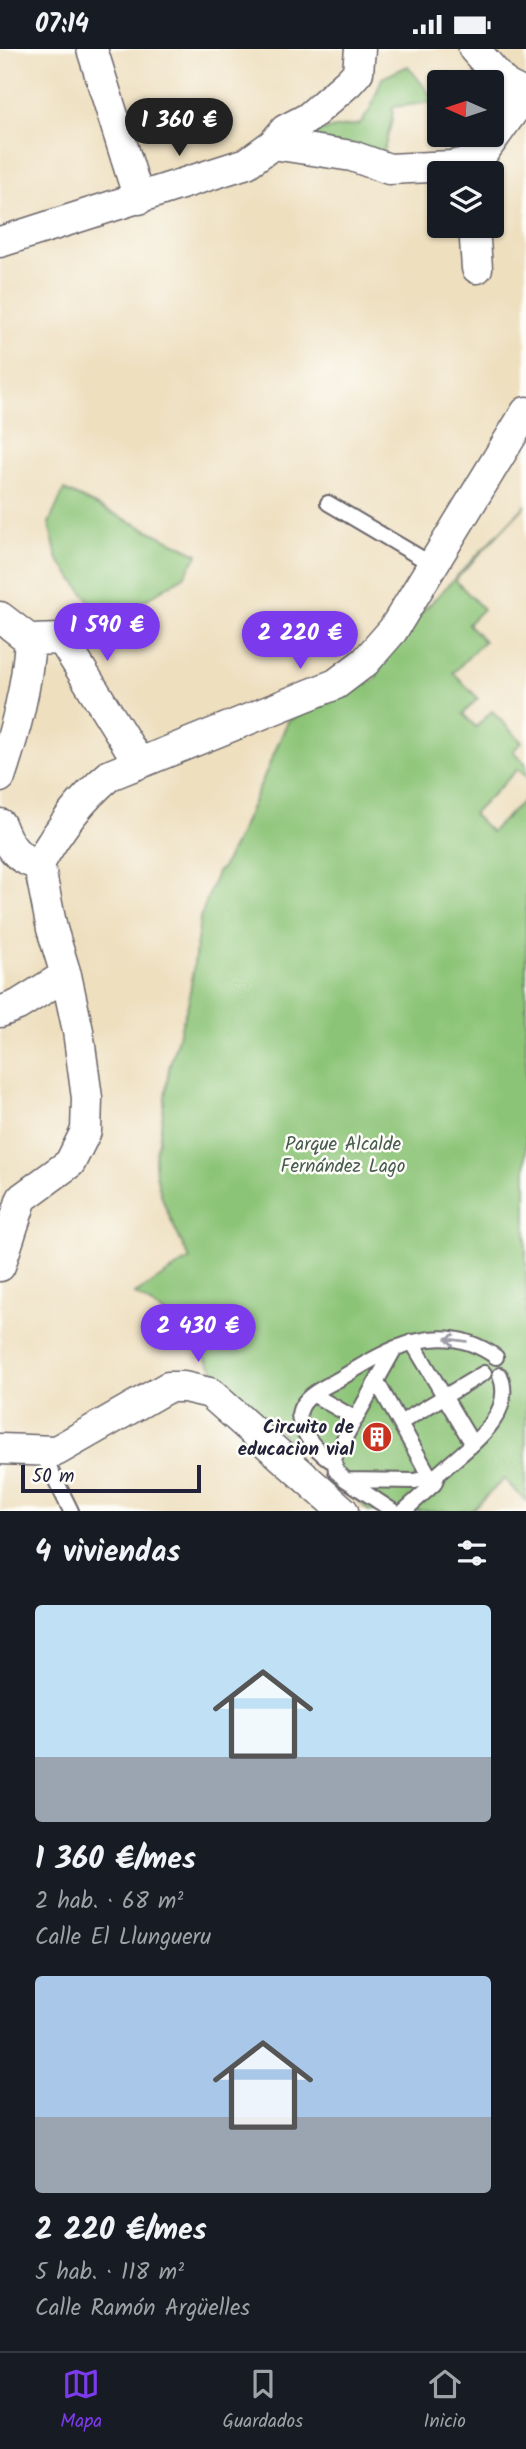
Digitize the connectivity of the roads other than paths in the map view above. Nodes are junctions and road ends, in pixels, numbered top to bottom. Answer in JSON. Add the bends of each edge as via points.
{"nodes":[{"id":1,"x":92,"y":49,"type":"edge"},
{"id":2,"x":360,"y":49,"type":"edge"},
{"id":3,"x":474,"y":49,"type":"edge"},
{"id":4,"x":526,"y":95,"type":"edge"},
{"id":5,"x":272,"y":144,"type":"junction"},
{"id":6,"x":479,"y":161,"type":"edge"},
{"id":7,"x":427,"y":167,"type":"edge"},
{"id":8,"x":139,"y":198,"type":"junction"},
{"id":9,"x":475,"y":238,"type":"edge"},
{"id":10,"x":0,"y":242,"type":"edge"},
{"id":11,"x":477,"y":268,"type":"dead end"},
{"id":12,"x":526,"y":412,"type":"edge"},
{"id":13,"x":328,"y":503,"type":"dead end"},
{"id":14,"x":433,"y":565,"type":"junction"},
{"id":15,"x":0,"y":617,"type":"edge"},
{"id":16,"x":30,"y":640,"type":"junction"},
{"id":17,"x":139,"y":763,"type":"junction"},
{"id":18,"x":0,"y":778,"type":"edge"},
{"id":19,"x":0,"y":824,"type":"edge"},
{"id":20,"x":39,"y":864,"type":"junction"},
{"id":21,"x":66,"y":975,"type":"junction"},
{"id":22,"x":0,"y":1012,"type":"edge"},
{"id":23,"x":0,"y":1266,"type":"edge"},
{"id":24,"x":412,"y":1342,"type":"junction"},
{"id":25,"x":395,"y":1349,"type":"junction"},
{"id":26,"x":496,"y":1357,"type":"junction"},
{"id":27,"x":484,"y":1373,"type":"junction"},
{"id":28,"x":500,"y":1375,"type":"junction"},
{"id":29,"x":377,"y":1382,"type":"junction"},
{"id":30,"x":314,"y":1395,"type":"junction"},
{"id":31,"x":444,"y":1396,"type":"junction"},
{"id":32,"x":356,"y":1419,"type":"junction"},
{"id":33,"x":400,"y":1423,"type":"junction"},
{"id":34,"x":472,"y":1443,"type":"junction"},
{"id":35,"x":0,"y":1449,"type":"edge"},
{"id":36,"x":41,"y":1451,"type":"junction"},
{"id":37,"x":334,"y":1457,"type":"junction"},
{"id":38,"x":434,"y":1475,"type":"junction"},
{"id":39,"x":346,"y":1480,"type":"junction"},
{"id":40,"x":71,"y":1511,"type":"edge"},
{"id":41,"x":343,"y":1511,"type":"edge"},
{"id":42,"x":393,"y":1511,"type":"edge"},
{"id":43,"x":404,"y":1511,"type":"edge"}],
"edges":[{"from":1,"to":8,"type":"street"},
{"from":2,"to":5,"type":"street","via":[[358,72],[349,82]]},
{"from":3,"to":4,"type":"street","via":[[506,85]]},
{"from":4,"to":6,"type":"street"},
{"from":5,"to":7,"type":"street","via":[[352,156],[389,169]]},
{"from":5,"to":8,"type":"street","via":[[247,163]]},
{"from":8,"to":10,"type":"street"},
{"from":9,"to":11,"type":"street"},
{"from":12,"to":14,"type":"street"},
{"from":13,"to":14,"type":"lane"},
{"from":14,"to":17,"type":"street","via":[[393,630],[365,662],[336,684]]},
{"from":15,"to":16,"type":"street"},
{"from":16,"to":17,"type":"street","via":[[62,639]]},
{"from":16,"to":18,"type":"street","via":[[15,734]]},
{"from":17,"to":20,"type":"street","via":[[110,775],[86,795]]},
{"from":19,"to":20,"type":"street","via":[[7,843],[27,862]]},
{"from":20,"to":21,"type":"street"},
{"from":21,"to":22,"type":"street"},
{"from":21,"to":23,"type":"street","via":[[86,1084],[86,1131],[70,1163],[22,1198]]},
{"from":24,"to":25,"type":"lane"},
{"from":26,"to":24,"type":"lane","one_way":true,"via":[[457,1339]]},
{"from":24,"to":31,"type":"lane"},
{"from":25,"to":29,"type":"lane"},
{"from":25,"to":30,"type":"lane"},
{"from":26,"to":27,"type":"lane","via":[[482,1365]]},
{"from":26,"to":28,"type":"lane","via":[[503,1362]]},
{"from":27,"to":28,"type":"lane","via":[[490,1378]]},
{"from":27,"to":31,"type":"lane"},
{"from":28,"to":34,"type":"lane","via":[[503,1404],[493,1423]]},
{"from":29,"to":32,"type":"lane"},
{"from":29,"to":33,"type":"lane"},
{"from":30,"to":32,"type":"lane"},
{"from":30,"to":37,"type":"lane","via":[[302,1406],[300,1421],[323,1455],[330,1460]]},
{"from":31,"to":33,"type":"lane"},
{"from":31,"to":34,"type":"lane"},
{"from":32,"to":37,"type":"lane"},
{"from":33,"to":38,"type":"lane"},
{"from":34,"to":38,"type":"lane"},
{"from":35,"to":36,"type":"street"},
{"from":36,"to":40,"type":"lane"},
{"from":36,"to":41,"type":"street","via":[[56,1451],[168,1387],[184,1387],[210,1393]]},
{"from":37,"to":39,"type":"lane","via":[[336,1471]]},
{"from":38,"to":39,"type":"lane","via":[[415,1481]]},
{"from":38,"to":43,"type":"lane","via":[[434,1484]]},
{"from":39,"to":42,"type":"lane"}]}
